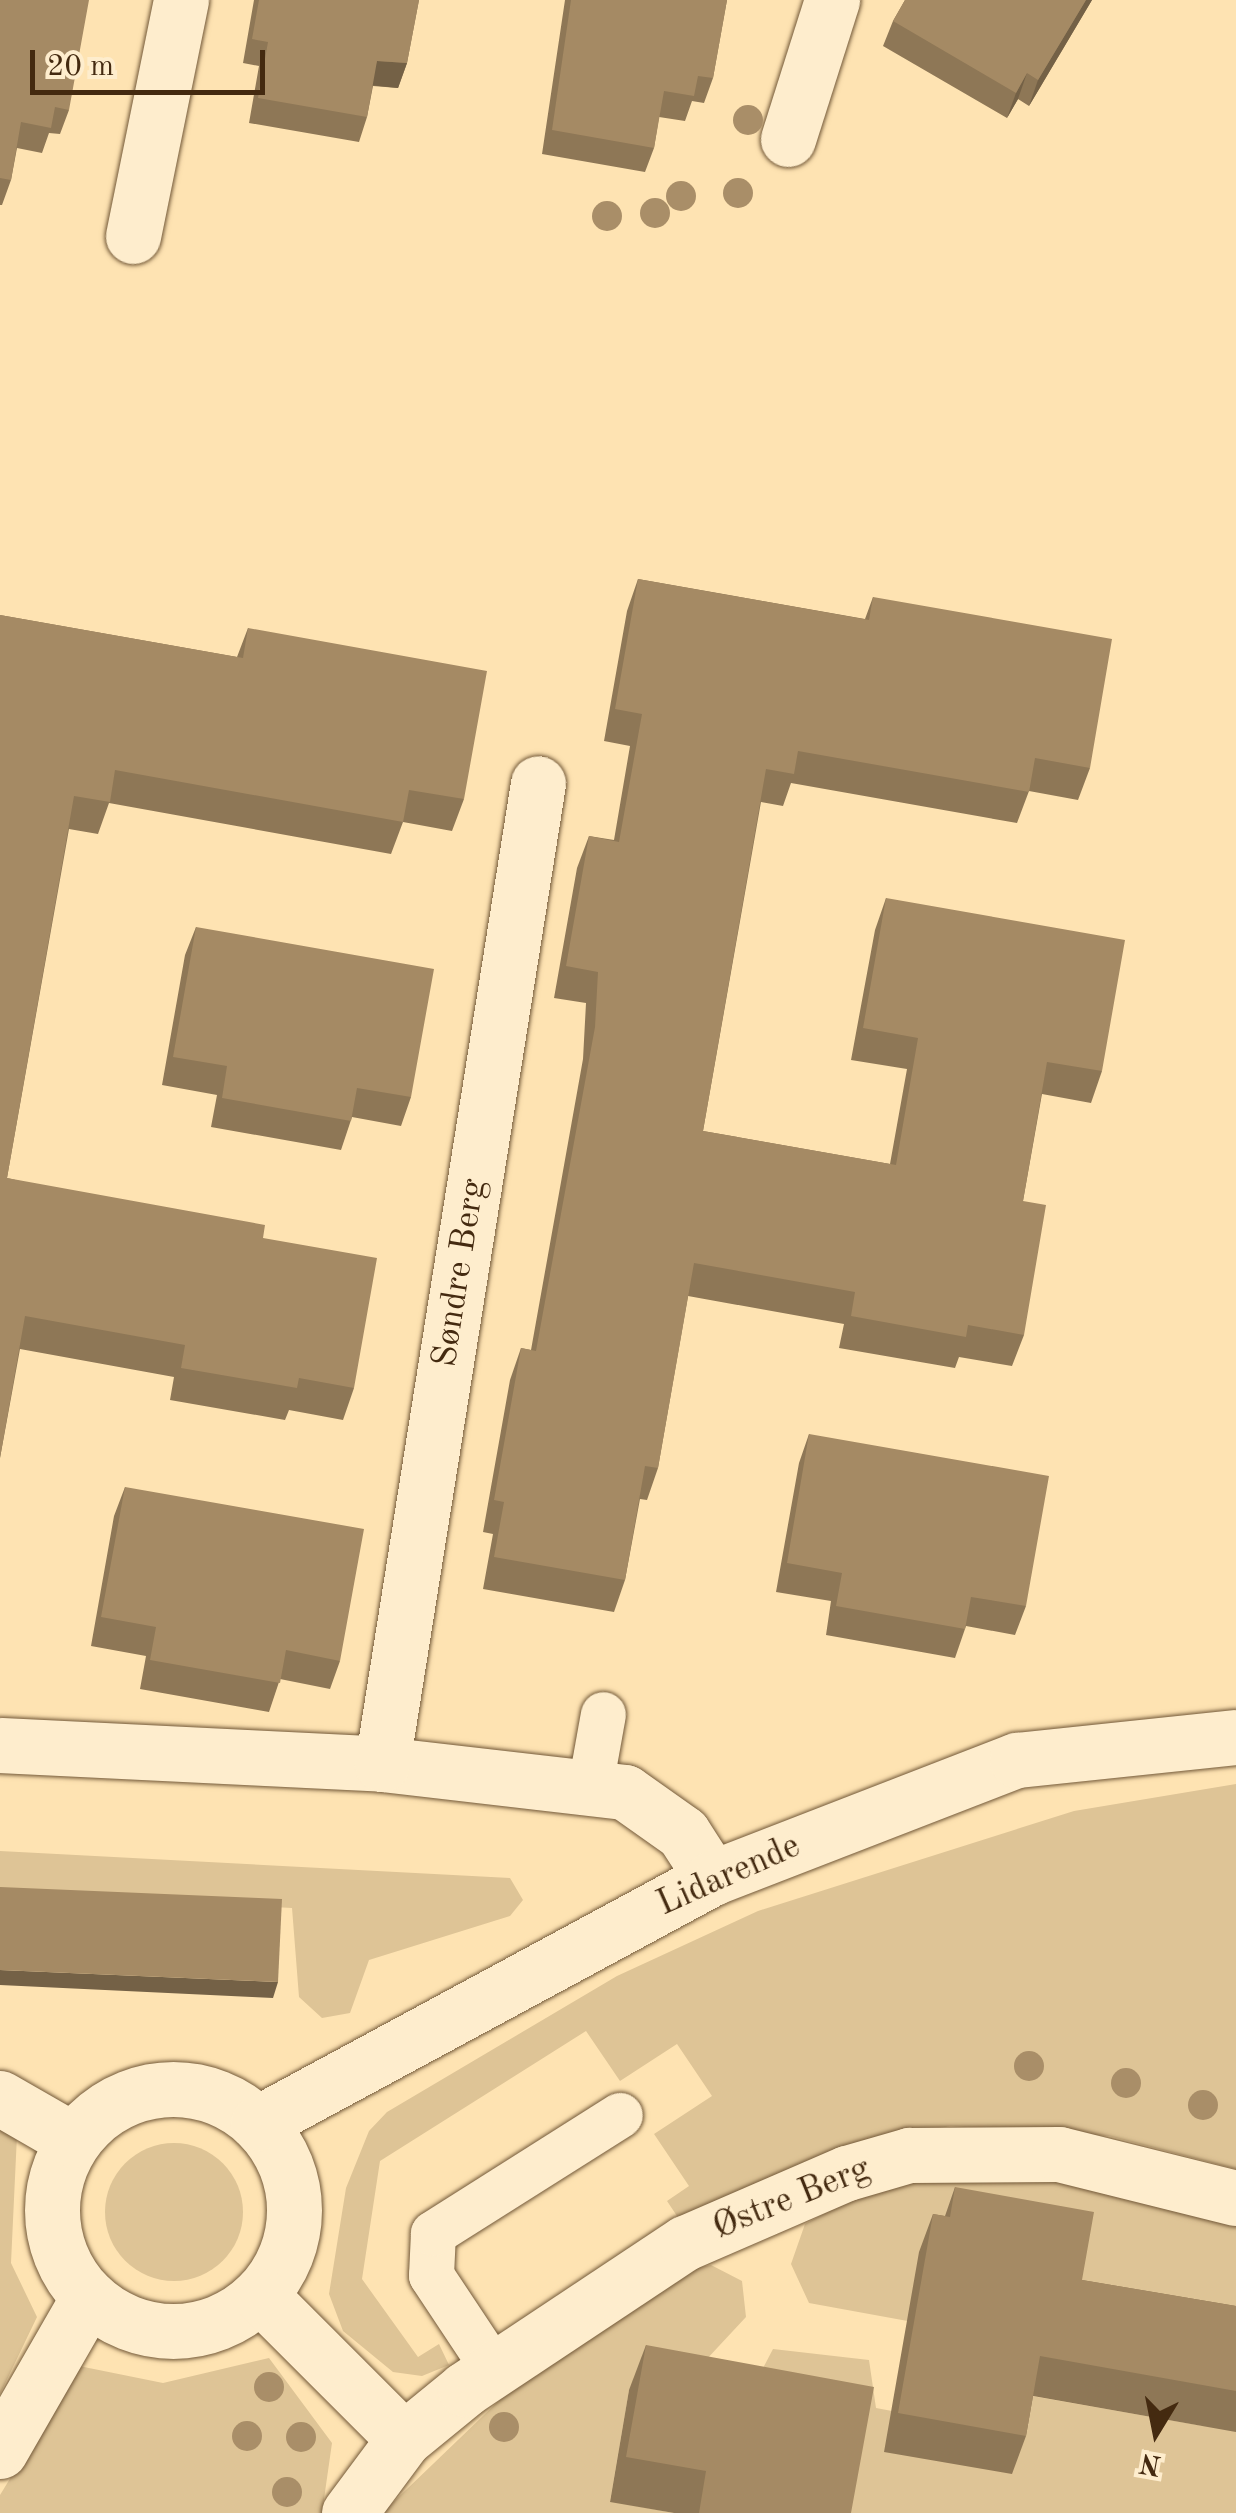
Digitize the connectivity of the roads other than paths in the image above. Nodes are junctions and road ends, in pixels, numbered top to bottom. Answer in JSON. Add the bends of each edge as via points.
{"nodes":[{"id":1,"x":182,"y":0,"type":"edge"},
{"id":2,"x":832,"y":0,"type":"edge"},
{"id":3,"x":788,"y":140,"type":"dead end"},
{"id":4,"x":133,"y":236,"type":"dead end"},
{"id":5,"x":538,"y":783,"type":"dead end"},
{"id":6,"x":603,"y":1714,"type":"dead end"},
{"id":7,"x":1236,"y":1737,"type":"edge"},
{"id":8,"x":0,"y":1745,"type":"edge"},
{"id":9,"x":382,"y":1764,"type":"junction"},
{"id":10,"x":590,"y":1786,"type":"junction"},
{"id":11,"x":712,"y":1878,"type":"junction"},
{"id":12,"x":0,"y":2098,"type":"edge"},
{"id":13,"x":620,"y":2115,"type":"dead end"},
{"id":14,"x":258,"y":2122,"type":"junction"},
{"id":15,"x":73,"y":2140,"type":"junction"},
{"id":16,"x":1236,"y":2198,"type":"edge"},
{"id":17,"x":261,"y":2296,"type":"junction"},
{"id":18,"x":88,"y":2298,"type":"junction"},
{"id":19,"x":494,"y":2370,"type":"junction"},
{"id":20,"x":404,"y":2439,"type":"junction"},
{"id":21,"x":0,"y":2451,"type":"edge"},
{"id":22,"x":348,"y":2513,"type":"edge"}],
"edges":[{"from":1,"to":4,"type":"street"},
{"from":2,"to":3,"type":"street"},
{"from":5,"to":9,"type":"street","name":"Søndre Berg"},
{"from":6,"to":10,"type":"lane"},
{"from":7,"to":11,"type":"street","name":"Lidarende","via":[[1018,1760]]},
{"from":8,"to":9,"type":"street"},
{"from":9,"to":10,"type":"street"},
{"from":10,"to":11,"type":"street","via":[[659,1810]]},
{"from":11,"to":14,"type":"street","name":"Lidarende"},
{"from":12,"to":15,"type":"street"},
{"from":13,"to":19,"type":"lane","via":[[434,2233],[431,2275]]},
{"from":14,"to":15,"type":"street","via":[[230,2102],[161,2088],[97,2114]]},
{"from":14,"to":17,"type":"street","via":[[287,2171],[294,2227]]},
{"from":15,"to":18,"type":"street","via":[[51,2204],[54,2239]]},
{"from":16,"to":19,"type":"street","name":"Østre Berg","via":[[1059,2154],[909,2155],[685,2243]]},
{"from":17,"to":18,"type":"street","via":[[230,2318],[156,2332]]},
{"from":17,"to":20,"type":"street"},
{"from":18,"to":21,"type":"street"},
{"from":19,"to":20,"type":"street","name":"Østre Berg"},
{"from":20,"to":22,"type":"street","name":"Østre Berg"}]}
